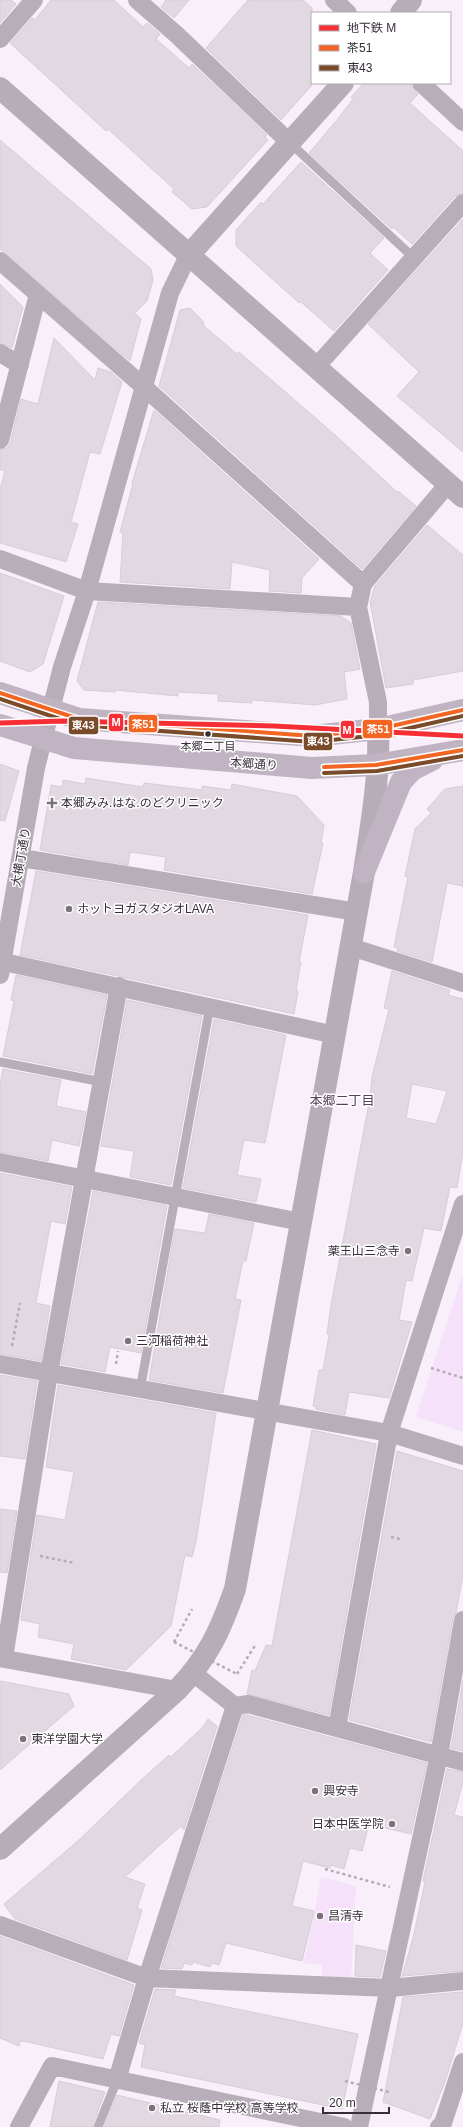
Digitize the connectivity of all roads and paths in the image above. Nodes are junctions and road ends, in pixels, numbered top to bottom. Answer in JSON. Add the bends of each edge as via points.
{"nodes":[{"id":1,"x":34,"y":0,"type":"edge"},
{"id":2,"x":137,"y":0,"type":"edge"},
{"id":3,"x":334,"y":0,"type":"edge"},
{"id":4,"x":411,"y":0,"type":"edge"},
{"id":5,"x":347,"y":12,"type":"edge"},
{"id":6,"x":402,"y":12,"type":"edge"},
{"id":7,"x":0,"y":39,"type":"edge"},
{"id":8,"x":342,"y":84,"type":"edge"},
{"id":9,"x":422,"y":84,"type":"edge"},
{"id":10,"x":0,"y":88,"type":"edge"},
{"id":11,"x":463,"y":122,"type":"edge"},
{"id":12,"x":289,"y":142,"type":"junction"},
{"id":13,"x":463,"y":204,"type":"edge"},
{"id":14,"x":188,"y":256,"type":"junction"},
{"id":15,"x":414,"y":258,"type":"junction"},
{"id":16,"x":0,"y":260,"type":"edge"},
{"id":17,"x":38,"y":294,"type":"junction"},
{"id":18,"x":0,"y":353,"type":"edge"},
{"id":19,"x":20,"y":365,"type":"junction"},
{"id":20,"x":316,"y":367,"type":"junction"},
{"id":21,"x":144,"y":387,"type":"junction"},
{"id":22,"x":0,"y":440,"type":"edge"},
{"id":23,"x":459,"y":493,"type":"edge"},
{"id":24,"x":0,"y":559,"type":"edge"},
{"id":25,"x":362,"y":584,"type":"junction"},
{"id":26,"x":87,"y":591,"type":"junction"},
{"id":27,"x":358,"y":607,"type":"junction"},
{"id":28,"x":0,"y":693,"type":"edge"},
{"id":29,"x":463,"y":710,"type":"edge"},
{"id":30,"x":51,"y":711,"type":"junction"},
{"id":31,"x":0,"y":725,"type":"edge"},
{"id":32,"x":378,"y":729,"type":"junction"},
{"id":33,"x":43,"y":740,"type":"junction"},
{"id":34,"x":454,"y":752,"type":"edge"},
{"id":35,"x":376,"y":765,"type":"junction"},
{"id":36,"x":21,"y":858,"type":"junction"},
{"id":37,"x":364,"y":872,"type":"junction"},
{"id":38,"x":357,"y":912,"type":"junction"},
{"id":39,"x":351,"y":947,"type":"junction"},
{"id":40,"x":1,"y":966,"type":"edge"},
{"id":41,"x":463,"y":983,"type":"edge"},
{"id":42,"x":119,"y":986,"type":"junction"},
{"id":43,"x":210,"y":1006,"type":"junction"},
{"id":44,"x":335,"y":1035,"type":"junction"},
{"id":45,"x":0,"y":1062,"type":"edge"},
{"id":46,"x":102,"y":1082,"type":"junction"},
{"id":47,"x":0,"y":1162,"type":"edge"},
{"id":48,"x":84,"y":1178,"type":"junction"},
{"id":49,"x":175,"y":1196,"type":"junction"},
{"id":50,"x":463,"y":1204,"type":"edge"},
{"id":51,"x":301,"y":1222,"type":"junction"},
{"id":52,"x":20,"y":1303,"type":"dead end"},
{"id":53,"x":4,"y":1365,"type":"edge"},
{"id":54,"x":428,"y":1367,"type":"dead end"},
{"id":55,"x":49,"y":1373,"type":"junction"},
{"id":56,"x":463,"y":1378,"type":"edge"},
{"id":57,"x":140,"y":1390,"type":"junction"},
{"id":58,"x":267,"y":1412,"type":"junction"},
{"id":59,"x":389,"y":1433,"type":"junction"},
{"id":60,"x":463,"y":1456,"type":"edge"},
{"id":61,"x":21,"y":1552,"type":"junction"},
{"id":62,"x":75,"y":1562,"type":"dead end"},
{"id":63,"x":192,"y":1609,"type":"dead end"},
{"id":64,"x":463,"y":1620,"type":"edge"},
{"id":65,"x":256,"y":1644,"type":"dead end"},
{"id":66,"x":2,"y":1658,"type":"edge"},
{"id":67,"x":193,"y":1673,"type":"junction"},
{"id":68,"x":177,"y":1690,"type":"junction"},
{"id":69,"x":235,"y":1706,"type":"junction"},
{"id":70,"x":337,"y":1728,"type":"junction"},
{"id":71,"x":439,"y":1755,"type":"junction"},
{"id":72,"x":463,"y":1762,"type":"edge"},
{"id":73,"x":0,"y":1849,"type":"edge"},
{"id":74,"x":325,"y":1869,"type":"dead end"},
{"id":75,"x":410,"y":1892,"type":"junction"},
{"id":76,"x":0,"y":1925,"type":"edge"},
{"id":77,"x":147,"y":1978,"type":"junction"},
{"id":78,"x":463,"y":1981,"type":"edge"},
{"id":79,"x":390,"y":1988,"type":"junction"},
{"id":80,"x":463,"y":2062,"type":"edge"},
{"id":81,"x":117,"y":2080,"type":"junction"},
{"id":82,"x":345,"y":2081,"type":"dead end"},
{"id":83,"x":389,"y":2092,"type":"dead end"},
{"id":84,"x":19,"y":2127,"type":"edge"},
{"id":85,"x":98,"y":2127,"type":"edge"},
{"id":86,"x":344,"y":2127,"type":"edge"},
{"id":87,"x":359,"y":2127,"type":"edge"},
{"id":88,"x":439,"y":2127,"type":"edge"}],
"edges":[{"from":1,"to":7,"type":"street"},
{"from":2,"to":12,"type":"street"},
{"from":3,"to":5,"type":"street"},
{"from":4,"to":6,"type":"street"},
{"from":8,"to":12,"type":"street"},
{"from":9,"to":11,"type":"street"},
{"from":10,"to":14,"type":"street"},
{"from":12,"to":14,"type":"street"},
{"from":12,"to":15,"type":"lane"},
{"from":13,"to":15,"type":"street"},
{"from":14,"to":20,"type":"street"},
{"from":14,"to":21,"type":"street","name":"大横丁通り","via":[[170,293]]},
{"from":15,"to":20,"type":"street"},
{"from":16,"to":17,"type":"street"},
{"from":17,"to":19,"type":"street"},
{"from":17,"to":21,"type":"street"},
{"from":18,"to":19,"type":"street"},
{"from":19,"to":22,"type":"street"},
{"from":20,"to":23,"type":"street"},
{"from":21,"to":25,"type":"street"},
{"from":21,"to":26,"type":"street","name":"大横丁通り"},
{"from":23,"to":25,"type":"street"},
{"from":24,"to":26,"type":"street"},
{"from":25,"to":27,"type":"street"},
{"from":26,"to":27,"type":"street"},
{"from":26,"to":30,"type":"street","name":"大横丁通り","via":[[62,667]]},
{"from":27,"to":32,"type":"street","via":[[378,702]]},
{"from":28,"to":30,"type":"highway"},
{"from":29,"to":32,"type":"highway"},
{"from":30,"to":32,"type":"highway","via":[[79,719],[313,736]]},
{"from":30,"to":33,"type":"street","name":"大横丁通り"},
{"from":31,"to":33,"type":"highway","name":"本郷通り"},
{"from":32,"to":35,"type":"street"},
{"from":33,"to":35,"type":"highway","name":"本郷通り","via":[[74,748],[215,761],[312,768]]},
{"from":33,"to":36,"type":"street","name":"大横丁通り"},
{"from":34,"to":35,"type":"highway","name":"本郷通り"},
{"from":34,"to":37,"type":"highway","via":[[412,770],[401,782]]},
{"from":35,"to":37,"type":"street","via":[[374,802]]},
{"from":36,"to":38,"type":"street"},
{"from":36,"to":40,"type":"street","name":"大横丁通り"},
{"from":37,"to":38,"type":"street"},
{"from":38,"to":39,"type":"street"},
{"from":39,"to":41,"type":"street"},
{"from":39,"to":44,"type":"street"},
{"from":40,"to":42,"type":"street"},
{"from":42,"to":43,"type":"street"},
{"from":42,"to":46,"type":"street"},
{"from":43,"to":44,"type":"street"},
{"from":43,"to":49,"type":"lane"},
{"from":44,"to":51,"type":"street"},
{"from":45,"to":46,"type":"lane"},
{"from":46,"to":48,"type":"street"},
{"from":47,"to":48,"type":"street"},
{"from":48,"to":49,"type":"street"},
{"from":48,"to":55,"type":"street"},
{"from":49,"to":51,"type":"street"},
{"from":49,"to":57,"type":"lane"},
{"from":50,"to":59,"type":"street"},
{"from":51,"to":58,"type":"street"},
{"from":52,"to":53,"type":"path"},
{"from":53,"to":55,"type":"street"},
{"from":54,"to":56,"type":"path"},
{"from":55,"to":57,"type":"street"},
{"from":55,"to":61,"type":"street"},
{"from":57,"to":58,"type":"street"},
{"from":58,"to":59,"type":"street"},
{"from":58,"to":67,"type":"street","via":[[235,1589],[212,1645]]},
{"from":59,"to":60,"type":"street"},
{"from":59,"to":70,"type":"street"},
{"from":61,"to":62,"type":"path"},
{"from":61,"to":66,"type":"street"},
{"from":63,"to":65,"type":"path","bridge":true,"via":[[174,1642],[237,1674]]},
{"from":64,"to":71,"type":"street"},
{"from":66,"to":68,"type":"street"},
{"from":67,"to":68,"type":"street"},
{"from":67,"to":69,"type":"street"},
{"from":68,"to":73,"type":"street"},
{"from":69,"to":70,"type":"street","via":[[248,1704]]},
{"from":69,"to":77,"type":"street"},
{"from":70,"to":71,"type":"street"},
{"from":71,"to":72,"type":"street"},
{"from":71,"to":75,"type":"street"},
{"from":74,"to":75,"type":"path"},
{"from":75,"to":79,"type":"street"},
{"from":76,"to":77,"type":"street"},
{"from":77,"to":79,"type":"street"},
{"from":77,"to":81,"type":"street"},
{"from":78,"to":79,"type":"street"},
{"from":79,"to":87,"type":"street"},
{"from":80,"to":88,"type":"street","via":[[443,2123]]},
{"from":81,"to":84,"type":"street","via":[[52,2066]]},
{"from":81,"to":85,"type":"lane"},
{"from":81,"to":86,"type":"street"},
{"from":82,"to":83,"type":"path","bridge":true}]}
